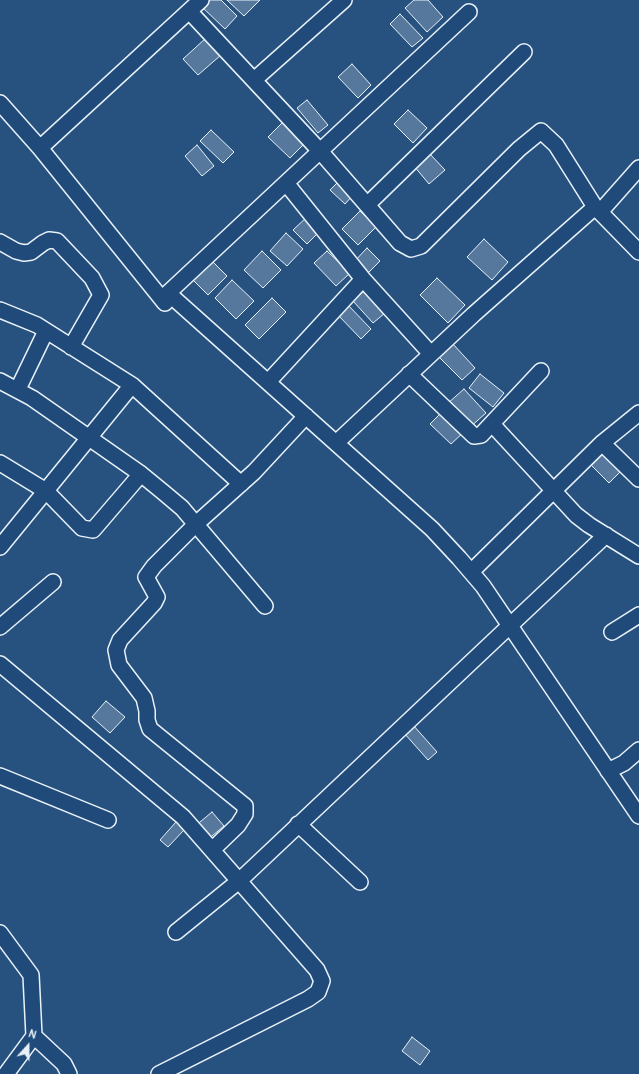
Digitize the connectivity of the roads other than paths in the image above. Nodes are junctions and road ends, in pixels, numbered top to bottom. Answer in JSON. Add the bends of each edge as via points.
{"nodes":[{"id":1,"x":202,"y":0,"type":"edge"},
{"id":2,"x":344,"y":0,"type":"edge"},
{"id":3,"x":189,"y":11,"type":"junction"},
{"id":4,"x":469,"y":12,"type":"dead end"},
{"id":5,"x":524,"y":52,"type":"dead end"},
{"id":6,"x":254,"y":80,"type":"junction"},
{"id":7,"x":0,"y":102,"type":"edge"},
{"id":8,"x":40,"y":148,"type":"junction"},
{"id":9,"x":320,"y":151,"type":"junction"},
{"id":10,"x":639,"y":168,"type":"edge"},
{"id":11,"x":286,"y":183,"type":"junction"},
{"id":12,"x":367,"y":205,"type":"junction"},
{"id":13,"x":597,"y":209,"type":"junction"},
{"id":14,"x":0,"y":242,"type":"edge"},
{"id":15,"x":639,"y":252,"type":"edge"},
{"id":16,"x":363,"y":279,"type":"junction"},
{"id":17,"x":168,"y":293,"type":"junction"},
{"id":18,"x":0,"y":310,"type":"edge"},
{"id":19,"x":46,"y":331,"type":"junction"},
{"id":20,"x":72,"y":347,"type":"junction"},
{"id":21,"x":431,"y":354,"type":"junction"},
{"id":22,"x":541,"y":371,"type":"dead end"},
{"id":23,"x":409,"y":374,"type":"junction"},
{"id":24,"x":0,"y":381,"type":"edge"},
{"id":25,"x":268,"y":382,"type":"junction"},
{"id":26,"x":132,"y":385,"type":"junction"},
{"id":27,"x":18,"y":389,"type":"junction"},
{"id":28,"x":639,"y":413,"type":"edge"},
{"id":29,"x":306,"y":416,"type":"junction"},
{"id":30,"x":492,"y":424,"type":"junction"},
{"id":31,"x":89,"y":438,"type":"junction"},
{"id":32,"x":336,"y":443,"type":"junction"},
{"id":33,"x":602,"y":444,"type":"junction"},
{"id":34,"x":0,"y":463,"type":"edge"},
{"id":35,"x":141,"y":474,"type":"junction"},
{"id":36,"x":639,"y":479,"type":"edge"},
{"id":37,"x":241,"y":484,"type":"junction"},
{"id":38,"x":46,"y":492,"type":"junction"},
{"id":39,"x":554,"y":492,"type":"junction"},
{"id":40,"x":196,"y":524,"type":"junction"},
{"id":41,"x":606,"y":535,"type":"junction"},
{"id":42,"x":0,"y":547,"type":"edge"},
{"id":43,"x":639,"y":556,"type":"edge"},
{"id":44,"x":471,"y":572,"type":"junction"},
{"id":45,"x":53,"y":582,"type":"dead end"},
{"id":46,"x":265,"y":606,"type":"dead end"},
{"id":47,"x":639,"y":615,"type":"edge"},
{"id":48,"x":510,"y":625,"type":"junction"},
{"id":49,"x":0,"y":627,"type":"edge"},
{"id":50,"x":612,"y":632,"type":"dead end"},
{"id":51,"x":0,"y":664,"type":"edge"},
{"id":52,"x":639,"y":750,"type":"edge"},
{"id":53,"x":608,"y":771,"type":"junction"},
{"id":54,"x":0,"y":776,"type":"edge"},
{"id":55,"x":639,"y":816,"type":"edge"},
{"id":56,"x":108,"y":820,"type":"dead end"},
{"id":57,"x":298,"y":824,"type":"junction"},
{"id":58,"x":212,"y":850,"type":"junction"},
{"id":59,"x":239,"y":881,"type":"junction"},
{"id":60,"x":360,"y":882,"type":"dead end"},
{"id":61,"x":176,"y":932,"type":"dead end"},
{"id":62,"x":0,"y":933,"type":"edge"},
{"id":63,"x":34,"y":1036,"type":"junction"},
{"id":64,"x":6,"y":1074,"type":"edge"},
{"id":65,"x":69,"y":1074,"type":"edge"},
{"id":66,"x":159,"y":1074,"type":"edge"}],
"edges":[{"from":1,"to":3,"type":"street"},
{"from":2,"to":6,"type":"street"},
{"from":3,"to":6,"type":"street"},
{"from":3,"to":8,"type":"street"},
{"from":4,"to":9,"type":"street"},
{"from":5,"to":12,"type":"street"},
{"from":6,"to":9,"type":"street"},
{"from":7,"to":8,"type":"street"},
{"from":8,"to":17,"type":"street","via":[[166,303]]},
{"from":9,"to":11,"type":"street"},
{"from":9,"to":12,"type":"street"},
{"from":10,"to":13,"type":"street"},
{"from":11,"to":16,"type":"street"},
{"from":11,"to":17,"type":"street"},
{"from":12,"to":13,"type":"street","via":[[400,243],[411,249],[421,246],[518,149],[541,131],[556,145]]},
{"from":13,"to":15,"type":"street"},
{"from":13,"to":21,"type":"street"},
{"from":14,"to":20,"type":"street","via":[[24,253],[31,252],[43,242],[57,241],[92,278],[101,295]]},
{"from":16,"to":21,"type":"street"},
{"from":16,"to":25,"type":"street"},
{"from":17,"to":25,"type":"street"},
{"from":18,"to":19,"type":"street"},
{"from":19,"to":20,"type":"street"},
{"from":19,"to":27,"type":"street"},
{"from":20,"to":26,"type":"street"},
{"from":21,"to":23,"type":"street"},
{"from":22,"to":30,"type":"street"},
{"from":23,"to":30,"type":"street","via":[[474,436],[480,435]]},
{"from":23,"to":32,"type":"street"},
{"from":24,"to":27,"type":"street"},
{"from":25,"to":29,"type":"street"},
{"from":26,"to":31,"type":"street"},
{"from":26,"to":37,"type":"street"},
{"from":27,"to":31,"type":"street"},
{"from":28,"to":33,"type":"street"},
{"from":29,"to":32,"type":"street"},
{"from":29,"to":37,"type":"street"},
{"from":30,"to":39,"type":"street"},
{"from":31,"to":35,"type":"street"},
{"from":31,"to":38,"type":"street"},
{"from":32,"to":44,"type":"street","via":[[432,529]]},
{"from":33,"to":36,"type":"street"},
{"from":33,"to":39,"type":"street"},
{"from":34,"to":38,"type":"street"},
{"from":35,"to":38,"type":"street","via":[[93,530],[82,528]]},
{"from":35,"to":40,"type":"street","via":[[182,508]]},
{"from":37,"to":40,"type":"street"},
{"from":38,"to":42,"type":"street"},
{"from":39,"to":41,"type":"street","via":[[576,515]]},
{"from":39,"to":44,"type":"street"},
{"from":40,"to":46,"type":"street"},
{"from":40,"to":58,"type":"street","via":[[146,577],[157,597],[120,640],[116,650],[119,666],[144,698],[150,729],[244,806],[245,814],[238,825]]},
{"from":41,"to":43,"type":"street"},
{"from":41,"to":48,"type":"street"},
{"from":44,"to":48,"type":"street"},
{"from":45,"to":49,"type":"street"},
{"from":47,"to":50,"type":"street"},
{"from":48,"to":53,"type":"street"},
{"from":48,"to":57,"type":"street"},
{"from":51,"to":58,"type":"street","via":[[183,817]]},
{"from":52,"to":53,"type":"street","via":[[624,763]]},
{"from":53,"to":55,"type":"street"},
{"from":54,"to":56,"type":"street"},
{"from":57,"to":59,"type":"street"},
{"from":57,"to":60,"type":"street"},
{"from":58,"to":59,"type":"street"},
{"from":59,"to":61,"type":"street"},
{"from":59,"to":66,"type":"street","via":[[317,970],[322,981],[318,992]]},
{"from":62,"to":63,"type":"street","via":[[31,975]]},
{"from":63,"to":64,"type":"street"},
{"from":63,"to":65,"type":"street","via":[[64,1064]]}]}
